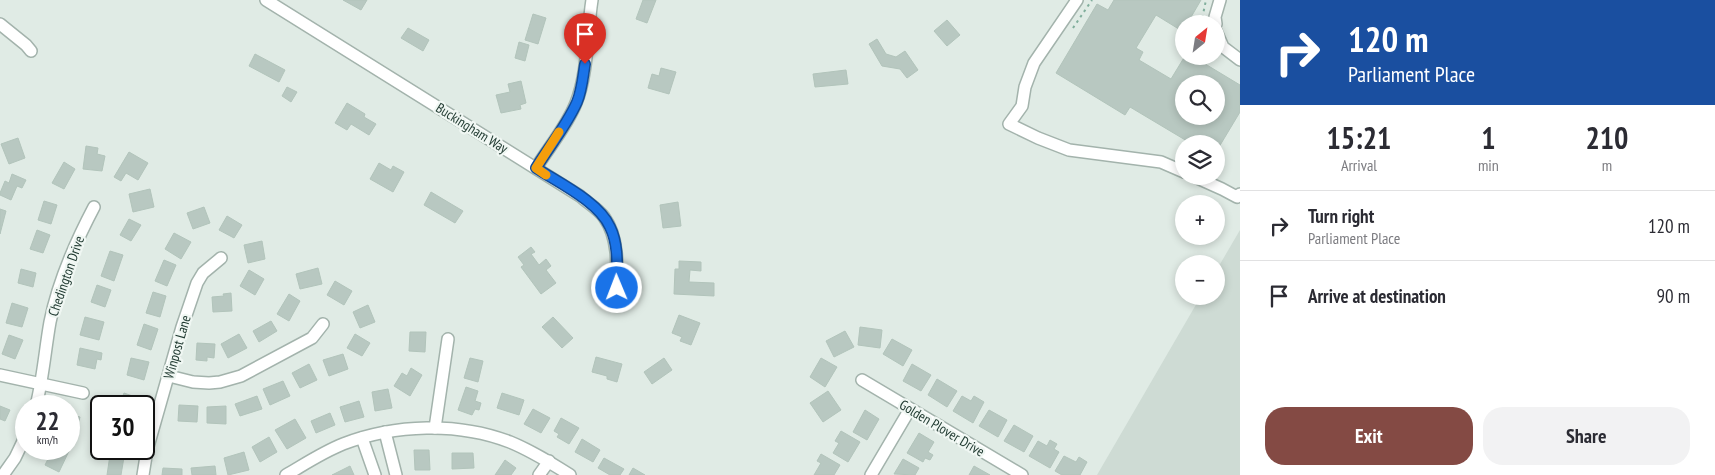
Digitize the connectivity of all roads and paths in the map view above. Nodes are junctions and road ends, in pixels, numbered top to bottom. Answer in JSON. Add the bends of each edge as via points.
{"nodes":[{"id":1,"x":266,"y":0,"type":"edge"},
{"id":2,"x":592,"y":0,"type":"edge"},
{"id":3,"x":1077,"y":0,"type":"edge"},
{"id":4,"x":1092,"y":0,"type":"edge"},
{"id":5,"x":1206,"y":0,"type":"edge"},
{"id":6,"x":1220,"y":0,"type":"edge"},
{"id":7,"x":1203,"y":15,"type":"edge"},
{"id":8,"x":1216,"y":15,"type":"edge"},
{"id":9,"x":0,"y":24,"type":"edge"},
{"id":10,"x":1073,"y":28,"type":"dead end"},
{"id":11,"x":1225,"y":49,"type":"edge"},
{"id":12,"x":31,"y":51,"type":"dead end"},
{"id":13,"x":1240,"y":60,"type":"edge"},
{"id":14,"x":536,"y":168,"type":"junction"},
{"id":15,"x":1175,"y":168,"type":"edge"},
{"id":16,"x":1215,"y":185,"type":"edge"},
{"id":17,"x":1240,"y":194,"type":"edge"},
{"id":18,"x":94,"y":207,"type":"dead end"},
{"id":19,"x":221,"y":258,"type":"dead end"},
{"id":20,"x":616,"y":297,"type":"dead end"},
{"id":21,"x":323,"y":324,"type":"dead end"},
{"id":22,"x":448,"y":340,"type":"dead end"},
{"id":23,"x":0,"y":375,"type":"edge"},
{"id":24,"x":169,"y":376,"type":"junction"},
{"id":25,"x":862,"y":380,"type":"dead end"},
{"id":26,"x":41,"y":384,"type":"junction"},
{"id":27,"x":83,"y":393,"type":"dead end"},
{"id":28,"x":38,"y":395,"type":"edge"},
{"id":29,"x":910,"y":408,"type":"junction"},
{"id":30,"x":435,"y":428,"type":"junction"},
{"id":31,"x":385,"y":432,"type":"junction"},
{"id":32,"x":362,"y":438,"type":"junction"},
{"id":33,"x":15,"y":458,"type":"edge"},
{"id":34,"x":548,"y":461,"type":"junction"},
{"id":35,"x":1018,"y":474,"type":"edge"},
{"id":36,"x":3,"y":475,"type":"edge"},
{"id":37,"x":143,"y":475,"type":"edge"},
{"id":38,"x":286,"y":475,"type":"edge"},
{"id":39,"x":375,"y":475,"type":"edge"},
{"id":40,"x":396,"y":475,"type":"edge"},
{"id":41,"x":539,"y":475,"type":"edge"},
{"id":42,"x":570,"y":475,"type":"edge"},
{"id":43,"x":871,"y":475,"type":"edge"}],
"edges":[{"from":1,"to":14,"type":"street","name":"Buckingham Way"},
{"from":2,"to":14,"type":"street","via":[[577,102]]},
{"from":3,"to":15,"type":"street","via":[[1034,63],[1022,106],[1009,124],[1068,150],[1161,162]]},
{"from":4,"to":10,"type":"path"},
{"from":5,"to":7,"type":"path"},
{"from":6,"to":8,"type":"street"},
{"from":9,"to":12,"type":"street"},
{"from":11,"to":13,"type":"street"},
{"from":14,"to":20,"type":"street","name":"Buckingham Way","via":[[593,206],[610,226],[616,253]]},
{"from":16,"to":17,"type":"street","via":[[1237,197]]},
{"from":18,"to":26,"type":"street","name":"Chedington Drive","via":[[58,292],[50,321]]},
{"from":19,"to":24,"type":"street","name":"Winpost Lane","via":[[203,273],[197,283]]},
{"from":21,"to":24,"type":"street","via":[[312,338],[242,376],[209,383]]},
{"from":22,"to":30,"type":"street"},
{"from":23,"to":26,"type":"street"},
{"from":24,"to":37,"type":"street","name":"Winpost Lane"},
{"from":25,"to":29,"type":"street","name":"Golden Plover Drive"},
{"from":26,"to":27,"type":"street"},
{"from":26,"to":28,"type":"street","name":"Chedington Drive"},
{"from":29,"to":35,"type":"street","name":"Golden Plover Drive"},
{"from":29,"to":43,"type":"street"},
{"from":30,"to":31,"type":"street"},
{"from":30,"to":34,"type":"street","via":[[490,435]]},
{"from":31,"to":32,"type":"street"},
{"from":31,"to":40,"type":"street"},
{"from":32,"to":38,"type":"street","via":[[326,452]]},
{"from":32,"to":39,"type":"street"},
{"from":33,"to":36,"type":"street"},
{"from":34,"to":41,"type":"street"},
{"from":34,"to":42,"type":"street"}]}
